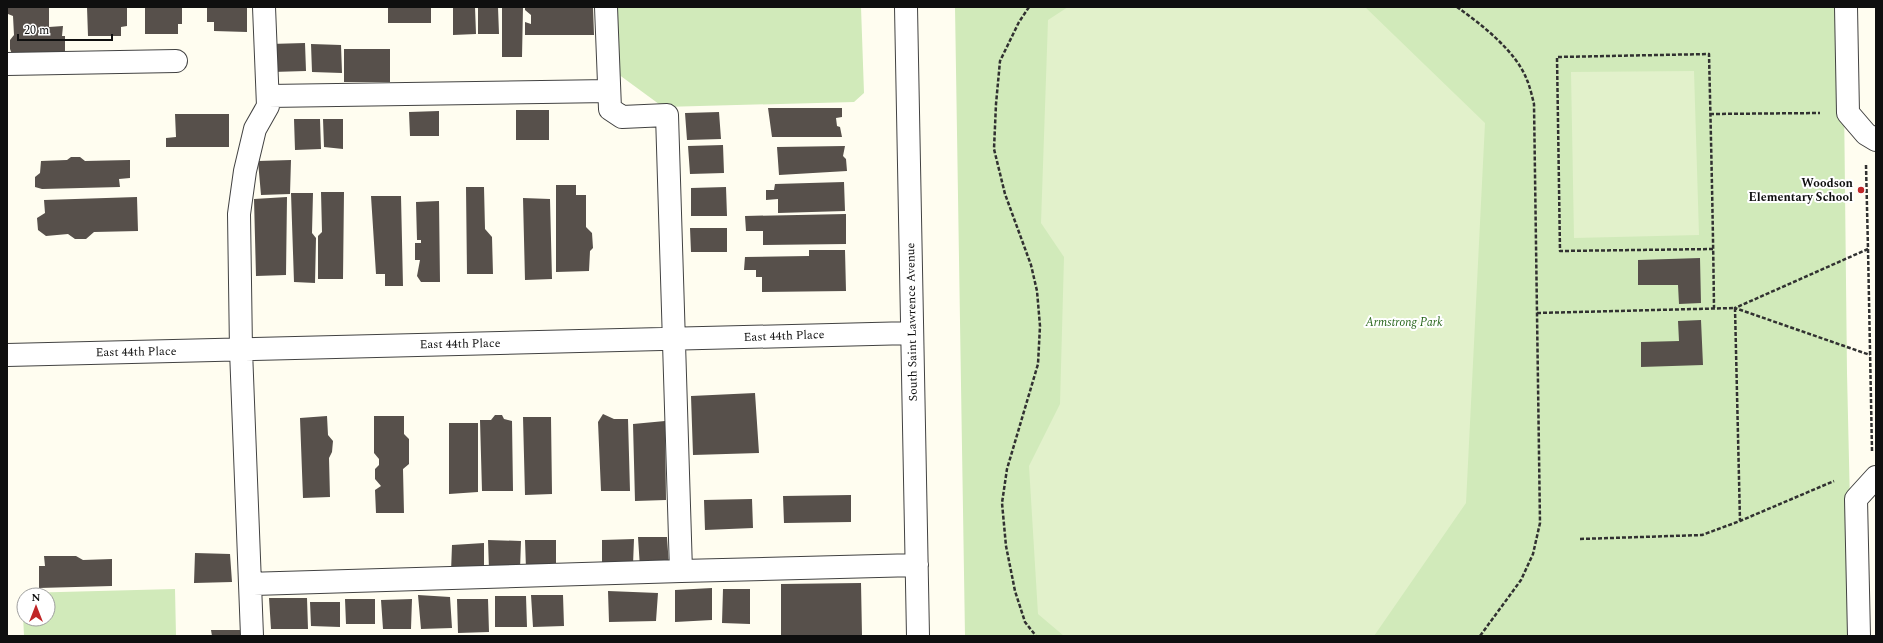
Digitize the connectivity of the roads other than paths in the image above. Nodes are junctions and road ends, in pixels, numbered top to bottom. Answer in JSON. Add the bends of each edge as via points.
{"nodes":[{"id":1,"x":264,"y":7,"type":"edge"},
{"id":2,"x":606,"y":7,"type":"edge"},
{"id":3,"x":906,"y":7,"type":"edge"},
{"id":4,"x":1846,"y":7,"type":"edge"},
{"id":5,"x":176,"y":61,"type":"dead end"},
{"id":6,"x":7,"y":64,"type":"edge"},
{"id":7,"x":609,"y":91,"type":"junction"},
{"id":8,"x":268,"y":96,"type":"junction"},
{"id":9,"x":1871,"y":137,"type":"edge"},
{"id":10,"x":912,"y":333,"type":"junction"},
{"id":11,"x":674,"y":339,"type":"junction"},
{"id":12,"x":241,"y":350,"type":"junction"},
{"id":13,"x":7,"y":355,"type":"edge"},
{"id":14,"x":1874,"y":467,"type":"edge"},
{"id":15,"x":917,"y":565,"type":"junction"},
{"id":16,"x":681,"y":571,"type":"junction"},
{"id":17,"x":250,"y":584,"type":"junction"},
{"id":18,"x":252,"y":636,"type":"edge"},
{"id":19,"x":918,"y":636,"type":"edge"},
{"id":20,"x":1859,"y":636,"type":"edge"}],
"edges":[{"from":1,"to":8,"type":"street"},
{"from":2,"to":7,"type":"street"},
{"from":3,"to":10,"type":"street","name":"South Saint Lawrence Avenue"},
{"from":4,"to":9,"type":"street","via":[[1848,113]]},
{"from":5,"to":6,"type":"street"},
{"from":7,"to":8,"type":"street"},
{"from":7,"to":11,"type":"street","via":[[610,109],[622,117],[667,115]]},
{"from":8,"to":12,"type":"street","via":[[268,106],[255,129],[245,171],[239,214]]},
{"from":10,"to":11,"type":"street","name":"East 44th Place"},
{"from":10,"to":15,"type":"street","name":"South Saint Lawrence Avenue"},
{"from":11,"to":12,"type":"street","name":"East 44th Place"},
{"from":11,"to":16,"type":"street"},
{"from":12,"to":13,"type":"street","name":"East 44th Place"},
{"from":12,"to":17,"type":"street"},
{"from":14,"to":20,"type":"street","via":[[1856,498]]},
{"from":15,"to":16,"type":"street"},
{"from":15,"to":19,"type":"street","name":"South Saint Lawrence Avenue"},
{"from":16,"to":17,"type":"street"},
{"from":17,"to":18,"type":"street"}]}
